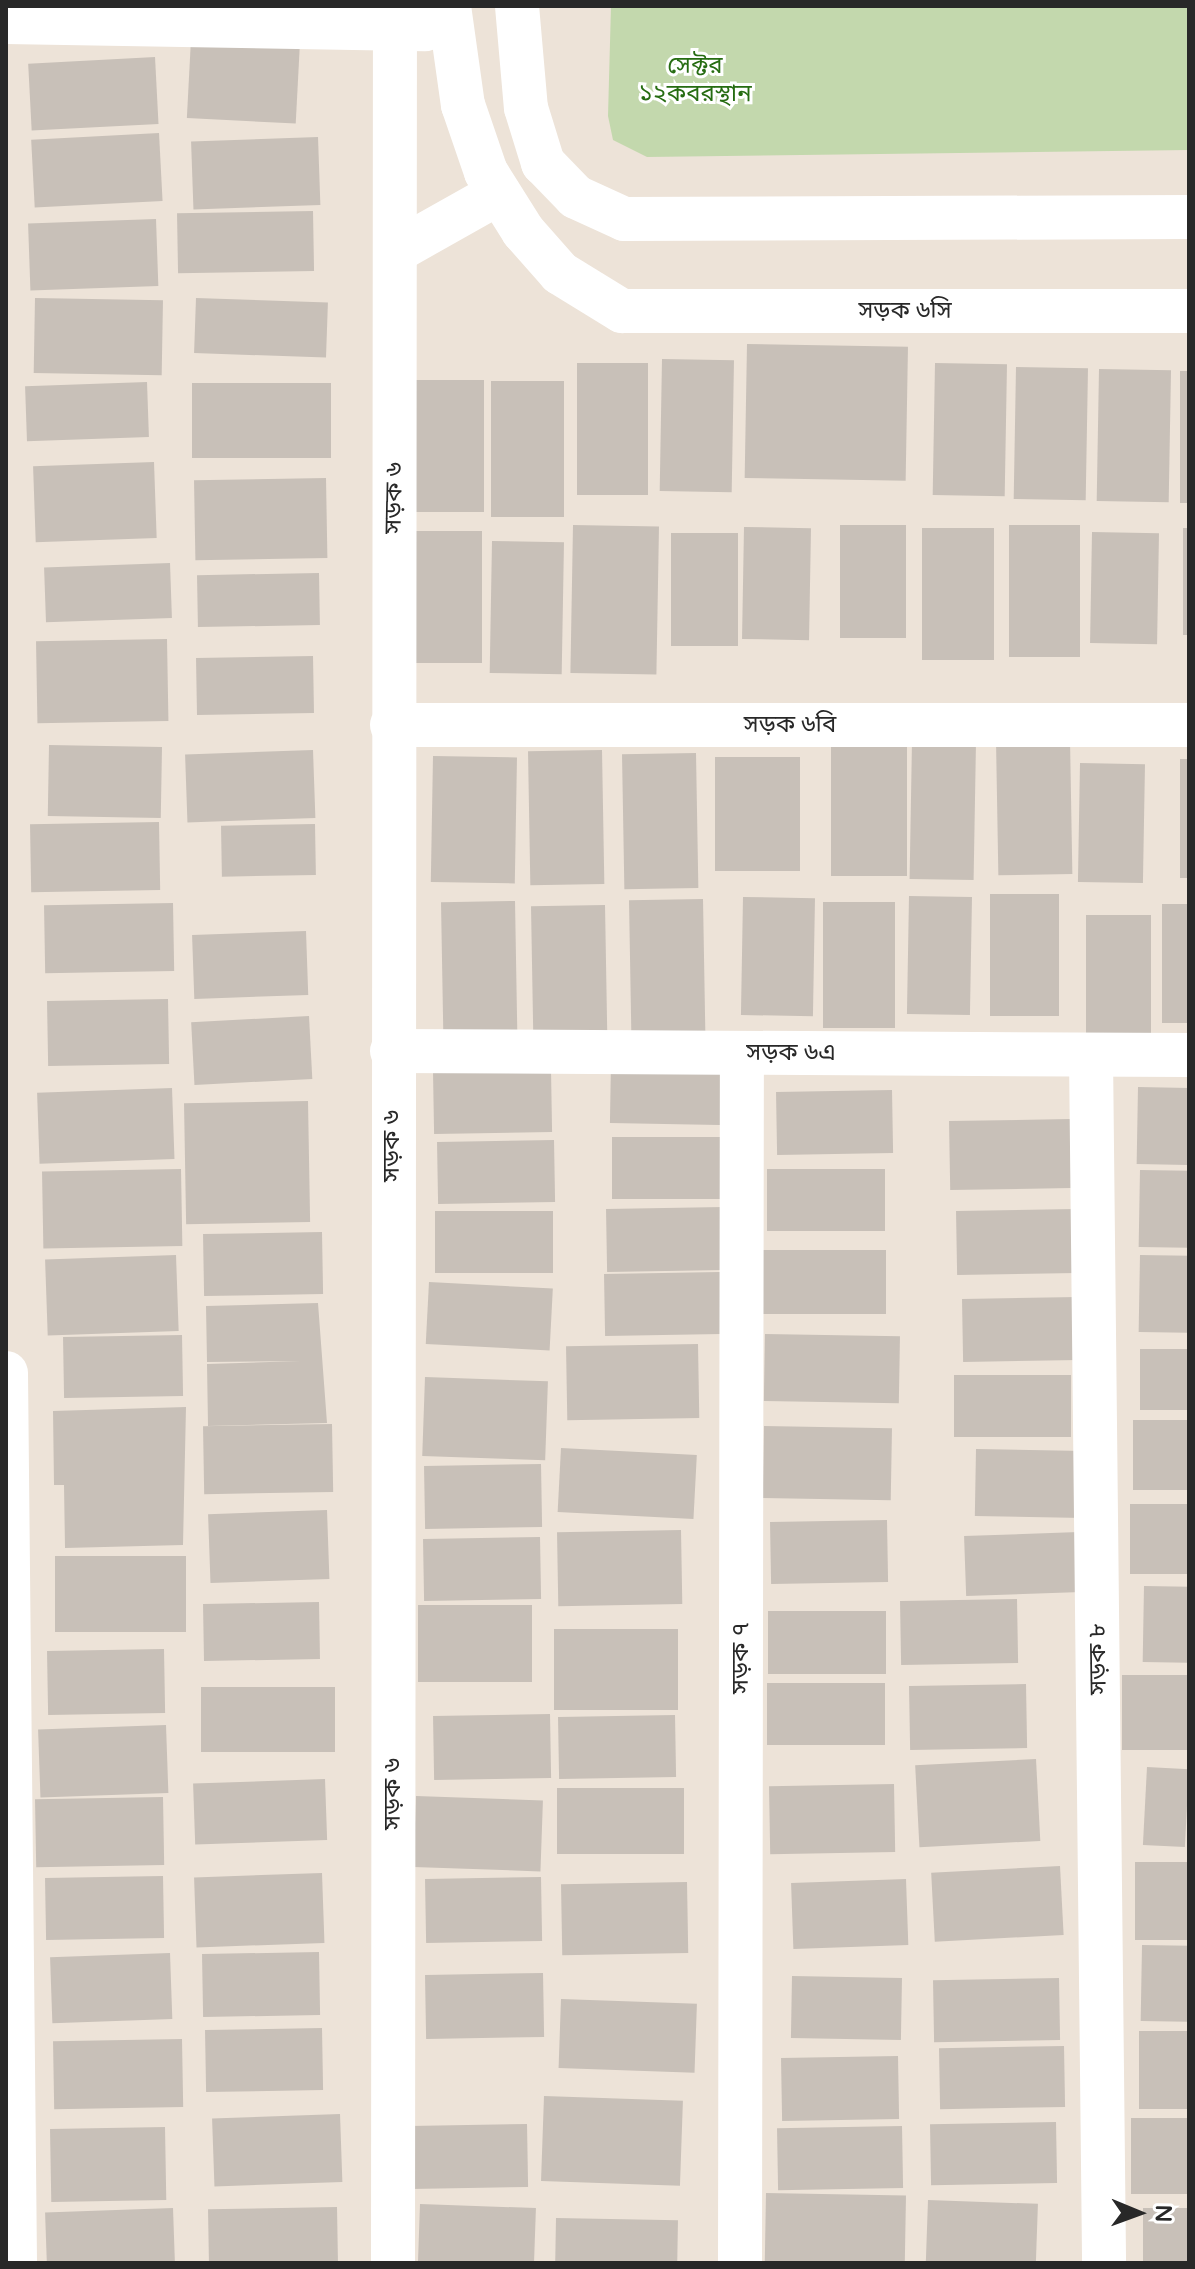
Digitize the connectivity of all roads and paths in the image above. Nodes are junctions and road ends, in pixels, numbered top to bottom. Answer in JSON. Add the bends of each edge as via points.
{"nodes":[{"id":1,"x":517,"y":6,"type":"edge"},
{"id":2,"x":450,"y":18,"type":"edge"},
{"id":3,"x":6,"y":22,"type":"edge"},
{"id":4,"x":395,"y":28,"type":"junction"},
{"id":5,"x":499,"y":193,"type":"junction"},
{"id":6,"x":576,"y":197,"type":"junction"},
{"id":7,"x":1189,"y":217,"type":"edge"},
{"id":8,"x":536,"y":246,"type":"junction"},
{"id":9,"x":396,"y":251,"type":"junction"},
{"id":10,"x":1189,"y":311,"type":"edge"},
{"id":11,"x":392,"y":725,"type":"junction"},
{"id":12,"x":1189,"y":725,"type":"edge"},
{"id":13,"x":392,"y":1051,"type":"junction"},
{"id":14,"x":742,"y":1053,"type":"junction"},
{"id":15,"x":1091,"y":1055,"type":"junction"},
{"id":16,"x":1189,"y":1055,"type":"edge"},
{"id":17,"x":6,"y":1373,"type":"edge"},
{"id":18,"x":15,"y":2263,"type":"edge"},
{"id":19,"x":393,"y":2263,"type":"edge"},
{"id":20,"x":740,"y":2263,"type":"edge"},
{"id":21,"x":1104,"y":2263,"type":"edge"}],
"edges":[{"from":1,"to":6,"type":"street","via":[[530,121],[543,163]]},
{"from":2,"to":4,"type":"street"},
{"from":2,"to":5,"type":"street","via":[[463,105],[486,172]]},
{"from":3,"to":4,"type":"street"},
{"from":4,"to":9,"type":"street","name":"সড়ক ৬"},
{"from":5,"to":8,"type":"street"},
{"from":5,"to":9,"type":"street"},
{"from":6,"to":7,"type":"street","via":[[624,219]]},
{"from":6,"to":8,"type":"street"},
{"from":8,"to":10,"type":"street","name":"সড়ক ৬সি","via":[[560,273],[622,311]]},
{"from":9,"to":11,"type":"street","name":"সড়ক ৬"},
{"from":11,"to":12,"type":"street","name":"সড়ক ৬বি"},
{"from":11,"to":13,"type":"street","name":"সড়ক ৬"},
{"from":13,"to":14,"type":"street","name":"সড়ক ৬এ"},
{"from":13,"to":19,"type":"street","name":"সড়ক ৬"},
{"from":14,"to":15,"type":"street","name":"সড়ক ৬এ"},
{"from":14,"to":20,"type":"street","name":"সড়ক ৭"},
{"from":15,"to":16,"type":"street","name":"সড়ক ৬এ"},
{"from":15,"to":21,"type":"street","name":"সড়ক ৮"},
{"from":17,"to":18,"type":"street"}]}
